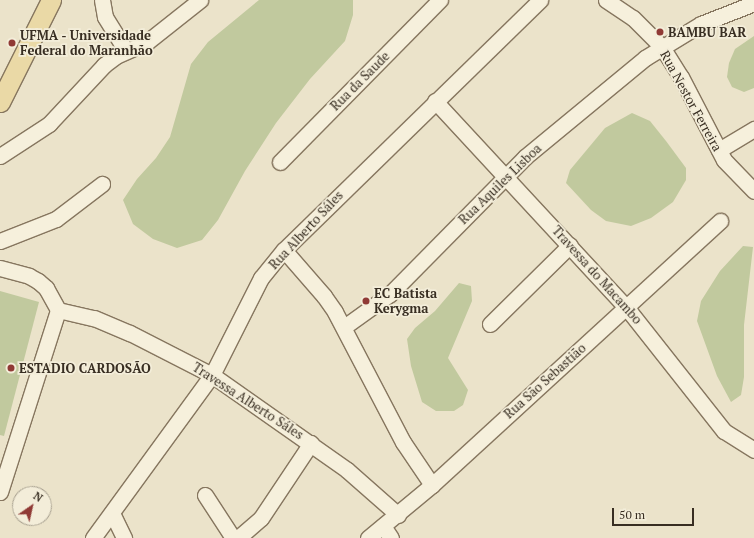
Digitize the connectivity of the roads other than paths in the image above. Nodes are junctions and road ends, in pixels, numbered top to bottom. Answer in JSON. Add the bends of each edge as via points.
{"nodes":[{"id":1,"x":51,"y":0,"type":"edge"},
{"id":2,"x":102,"y":0,"type":"edge"},
{"id":3,"x":200,"y":0,"type":"edge"},
{"id":4,"x":440,"y":0,"type":"edge"},
{"id":5,"x":540,"y":0,"type":"edge"},
{"id":6,"x":606,"y":0,"type":"edge"},
{"id":7,"x":754,"y":1,"type":"edge"},
{"id":8,"x":662,"y":47,"type":"junction"},
{"id":9,"x":126,"y":51,"type":"junction"},
{"id":10,"x":435,"y":101,"type":"junction"},
{"id":11,"x":0,"y":102,"type":"edge"},
{"id":12,"x":754,"y":129,"type":"edge"},
{"id":13,"x":718,"y":150,"type":"junction"},
{"id":14,"x":0,"y":156,"type":"edge"},
{"id":15,"x":280,"y":162,"type":"dead end"},
{"id":16,"x":507,"y":176,"type":"junction"},
{"id":17,"x":102,"y":184,"type":"dead end"},
{"id":18,"x":754,"y":191,"type":"edge"},
{"id":19,"x":720,"y":221,"type":"dead end"},
{"id":20,"x":0,"y":241,"type":"edge"},
{"id":21,"x":570,"y":245,"type":"junction"},
{"id":22,"x":284,"y":250,"type":"junction"},
{"id":23,"x":0,"y":268,"type":"edge"},
{"id":24,"x":626,"y":307,"type":"junction"},
{"id":25,"x":58,"y":310,"type":"junction"},
{"id":26,"x":490,"y":324,"type":"dead end"},
{"id":27,"x":344,"y":327,"type":"junction"},
{"id":28,"x":212,"y":375,"type":"junction"},
{"id":29,"x":311,"y":443,"type":"junction"},
{"id":30,"x":754,"y":450,"type":"edge"},
{"id":31,"x":6,"y":456,"type":"edge"},
{"id":32,"x":432,"y":485,"type":"junction"},
{"id":33,"x":0,"y":492,"type":"edge"},
{"id":34,"x":205,"y":495,"type":"dead end"},
{"id":35,"x":112,"y":513,"type":"junction"},
{"id":36,"x":398,"y":515,"type":"junction"},
{"id":37,"x":387,"y":532,"type":"edge"},
{"id":38,"x":93,"y":538,"type":"edge"},
{"id":39,"x":124,"y":538,"type":"edge"},
{"id":40,"x":233,"y":538,"type":"edge"},
{"id":41,"x":238,"y":538,"type":"edge"},
{"id":42,"x":368,"y":538,"type":"edge"}],
"edges":[{"from":1,"to":11,"type":"main road"},
{"from":2,"to":9,"type":"street","via":[[105,17]]},
{"from":3,"to":9,"type":"street","via":[[147,42]]},
{"from":4,"to":15,"type":"street","name":"Rua da Saude"},
{"from":5,"to":10,"type":"street","name":"Rua Alberto Sáles"},
{"from":6,"to":8,"type":"street","name":"Rua Nestor Ferreira","via":[[633,18]]},
{"from":7,"to":8,"type":"street","name":"Rua Aquiles Lisboa","via":[[701,24]]},
{"from":8,"to":13,"type":"street","name":"Rua Nestor Ferreira","via":[[681,77]]},
{"from":8,"to":16,"type":"street","name":"Rua Aquiles Lisboa","via":[[568,120]]},
{"from":9,"to":14,"type":"street","via":[[104,65],[49,124]]},
{"from":10,"to":16,"type":"street","name":"Travessa do Macambo"},
{"from":10,"to":22,"type":"street","name":"Rua Alberto Sáles"},
{"from":12,"to":13,"type":"street"},
{"from":13,"to":18,"type":"street","name":"Rua Nestor Ferreira","via":[[738,178]]},
{"from":16,"to":21,"type":"street","name":"Travessa do Macambo"},
{"from":16,"to":27,"type":"street","name":"Rua Aquiles Lisboa","via":[[390,294]]},
{"from":17,"to":20,"type":"street","via":[[56,219]]},
{"from":19,"to":24,"type":"street","name":"Rua São Sebastião"},
{"from":21,"to":24,"type":"street","name":"Travessa do Macambo"},
{"from":21,"to":26,"type":"street"},
{"from":22,"to":27,"type":"street","via":[[324,296]]},
{"from":22,"to":28,"type":"street","name":"Rua Alberto Sáles","via":[[261,278]]},
{"from":23,"to":25,"type":"street","via":[[38,281],[46,288]]},
{"from":24,"to":30,"type":"street","name":"Travessa do Macambo","via":[[724,431]]},
{"from":24,"to":32,"type":"street","name":"Rua São Sebastião"},
{"from":25,"to":28,"type":"street","name":"Travessa Alberto Sáles","via":[[94,318],[130,333]]},
{"from":25,"to":31,"type":"street"},
{"from":27,"to":32,"type":"street","via":[[403,442]]},
{"from":28,"to":29,"type":"street","name":"Travessa Alberto Sáles"},
{"from":28,"to":35,"type":"street","name":"Rua Alberto Sáles"},
{"from":29,"to":36,"type":"street","name":"Travessa Alberto Sáles","via":[[347,470]]},
{"from":29,"to":41,"type":"street","via":[[261,518]]},
{"from":31,"to":33,"type":"street"},
{"from":32,"to":36,"type":"street","name":"Rua São Sebastião"},
{"from":34,"to":40,"type":"street"},
{"from":35,"to":38,"type":"street","name":"Rua Alberto Sáles"},
{"from":35,"to":39,"type":"street"},
{"from":36,"to":37,"type":"street","name":"Rua São Sebastião"},
{"from":37,"to":42,"type":"street","name":"Rua São Sebastião"}]}
